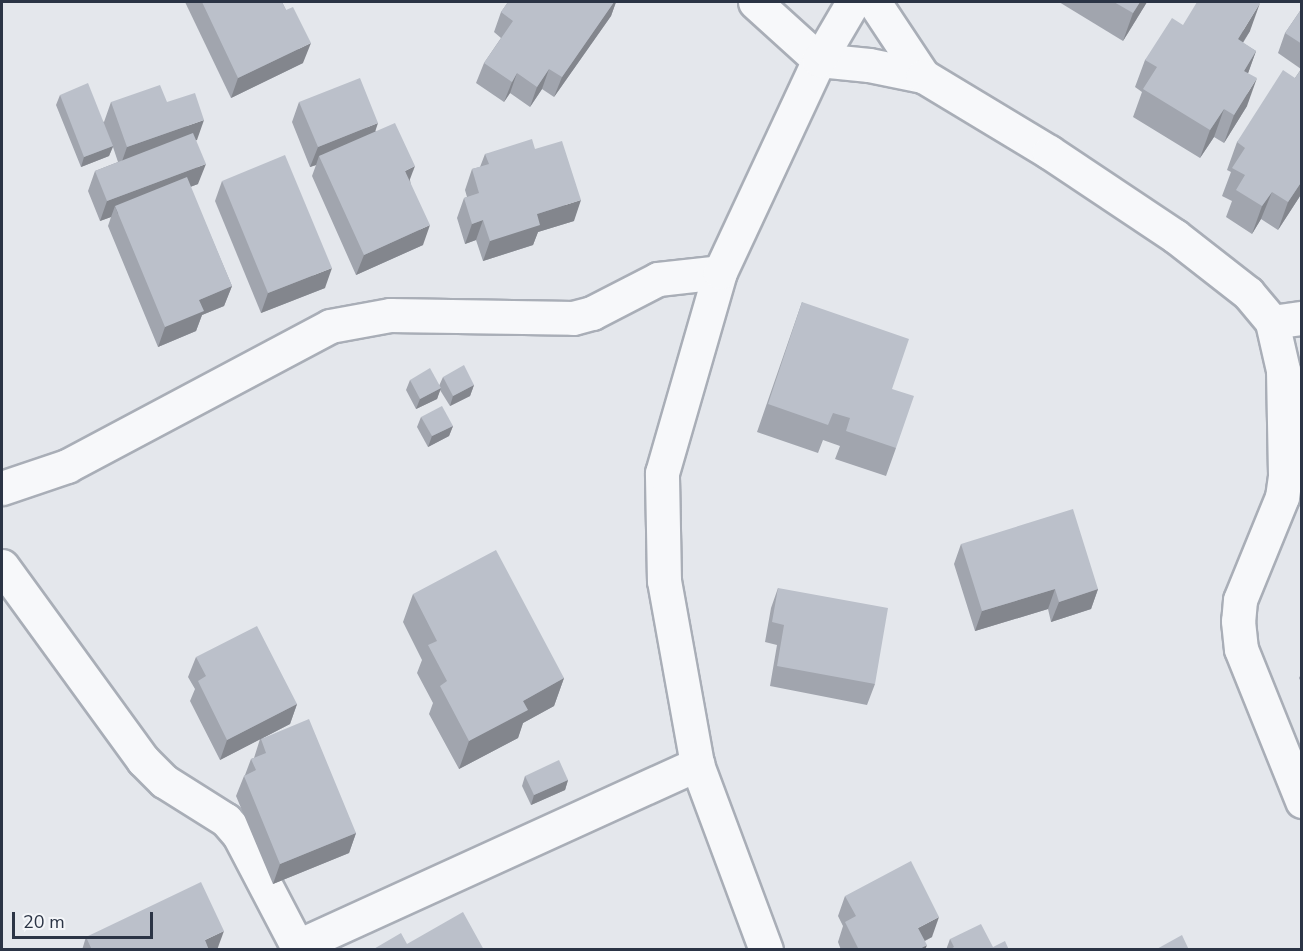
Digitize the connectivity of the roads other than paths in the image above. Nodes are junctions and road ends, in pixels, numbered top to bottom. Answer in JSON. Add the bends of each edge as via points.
{"nodes":[{"id":1,"x":755,"y":2,"type":"edge"},
{"id":2,"x":853,"y":2,"type":"edge"},
{"id":3,"x":874,"y":2,"type":"edge"},
{"id":4,"x":819,"y":60,"type":"junction"},
{"id":5,"x":923,"y":76,"type":"junction"},
{"id":6,"x":720,"y":272,"type":"junction"},
{"id":7,"x":1291,"y":322,"type":"edge"},
{"id":8,"x":2,"y":488,"type":"edge"},
{"id":9,"x":2,"y":566,"type":"edge"},
{"id":10,"x":697,"y":764,"type":"junction"},
{"id":11,"x":1302,"y":801,"type":"edge"},
{"id":12,"x":299,"y":948,"type":"edge"},
{"id":13,"x":766,"y":950,"type":"edge"}],
"edges":[{"from":1,"to":4,"type":"street"},
{"from":2,"to":4,"type":"street"},
{"from":3,"to":5,"type":"street"},
{"from":4,"to":5,"type":"street","via":[[868,64]]},
{"from":4,"to":6,"type":"street"},
{"from":5,"to":7,"type":"street","via":[[1049,152],[1175,236]]},
{"from":6,"to":8,"type":"street","via":[[658,279],[592,313],[573,318],[390,315],[330,326],[67,466]]},
{"from":6,"to":10,"type":"street","via":[[662,473],[664,580]]},
{"from":7,"to":11,"type":"street","via":[[1283,370],[1282,497],[1240,600],[1238,621],[1241,649]]},
{"from":9,"to":12,"type":"street","via":[[143,760],[164,781],[226,820],[239,835]]},
{"from":10,"to":12,"type":"street"},
{"from":10,"to":13,"type":"street"}]}
